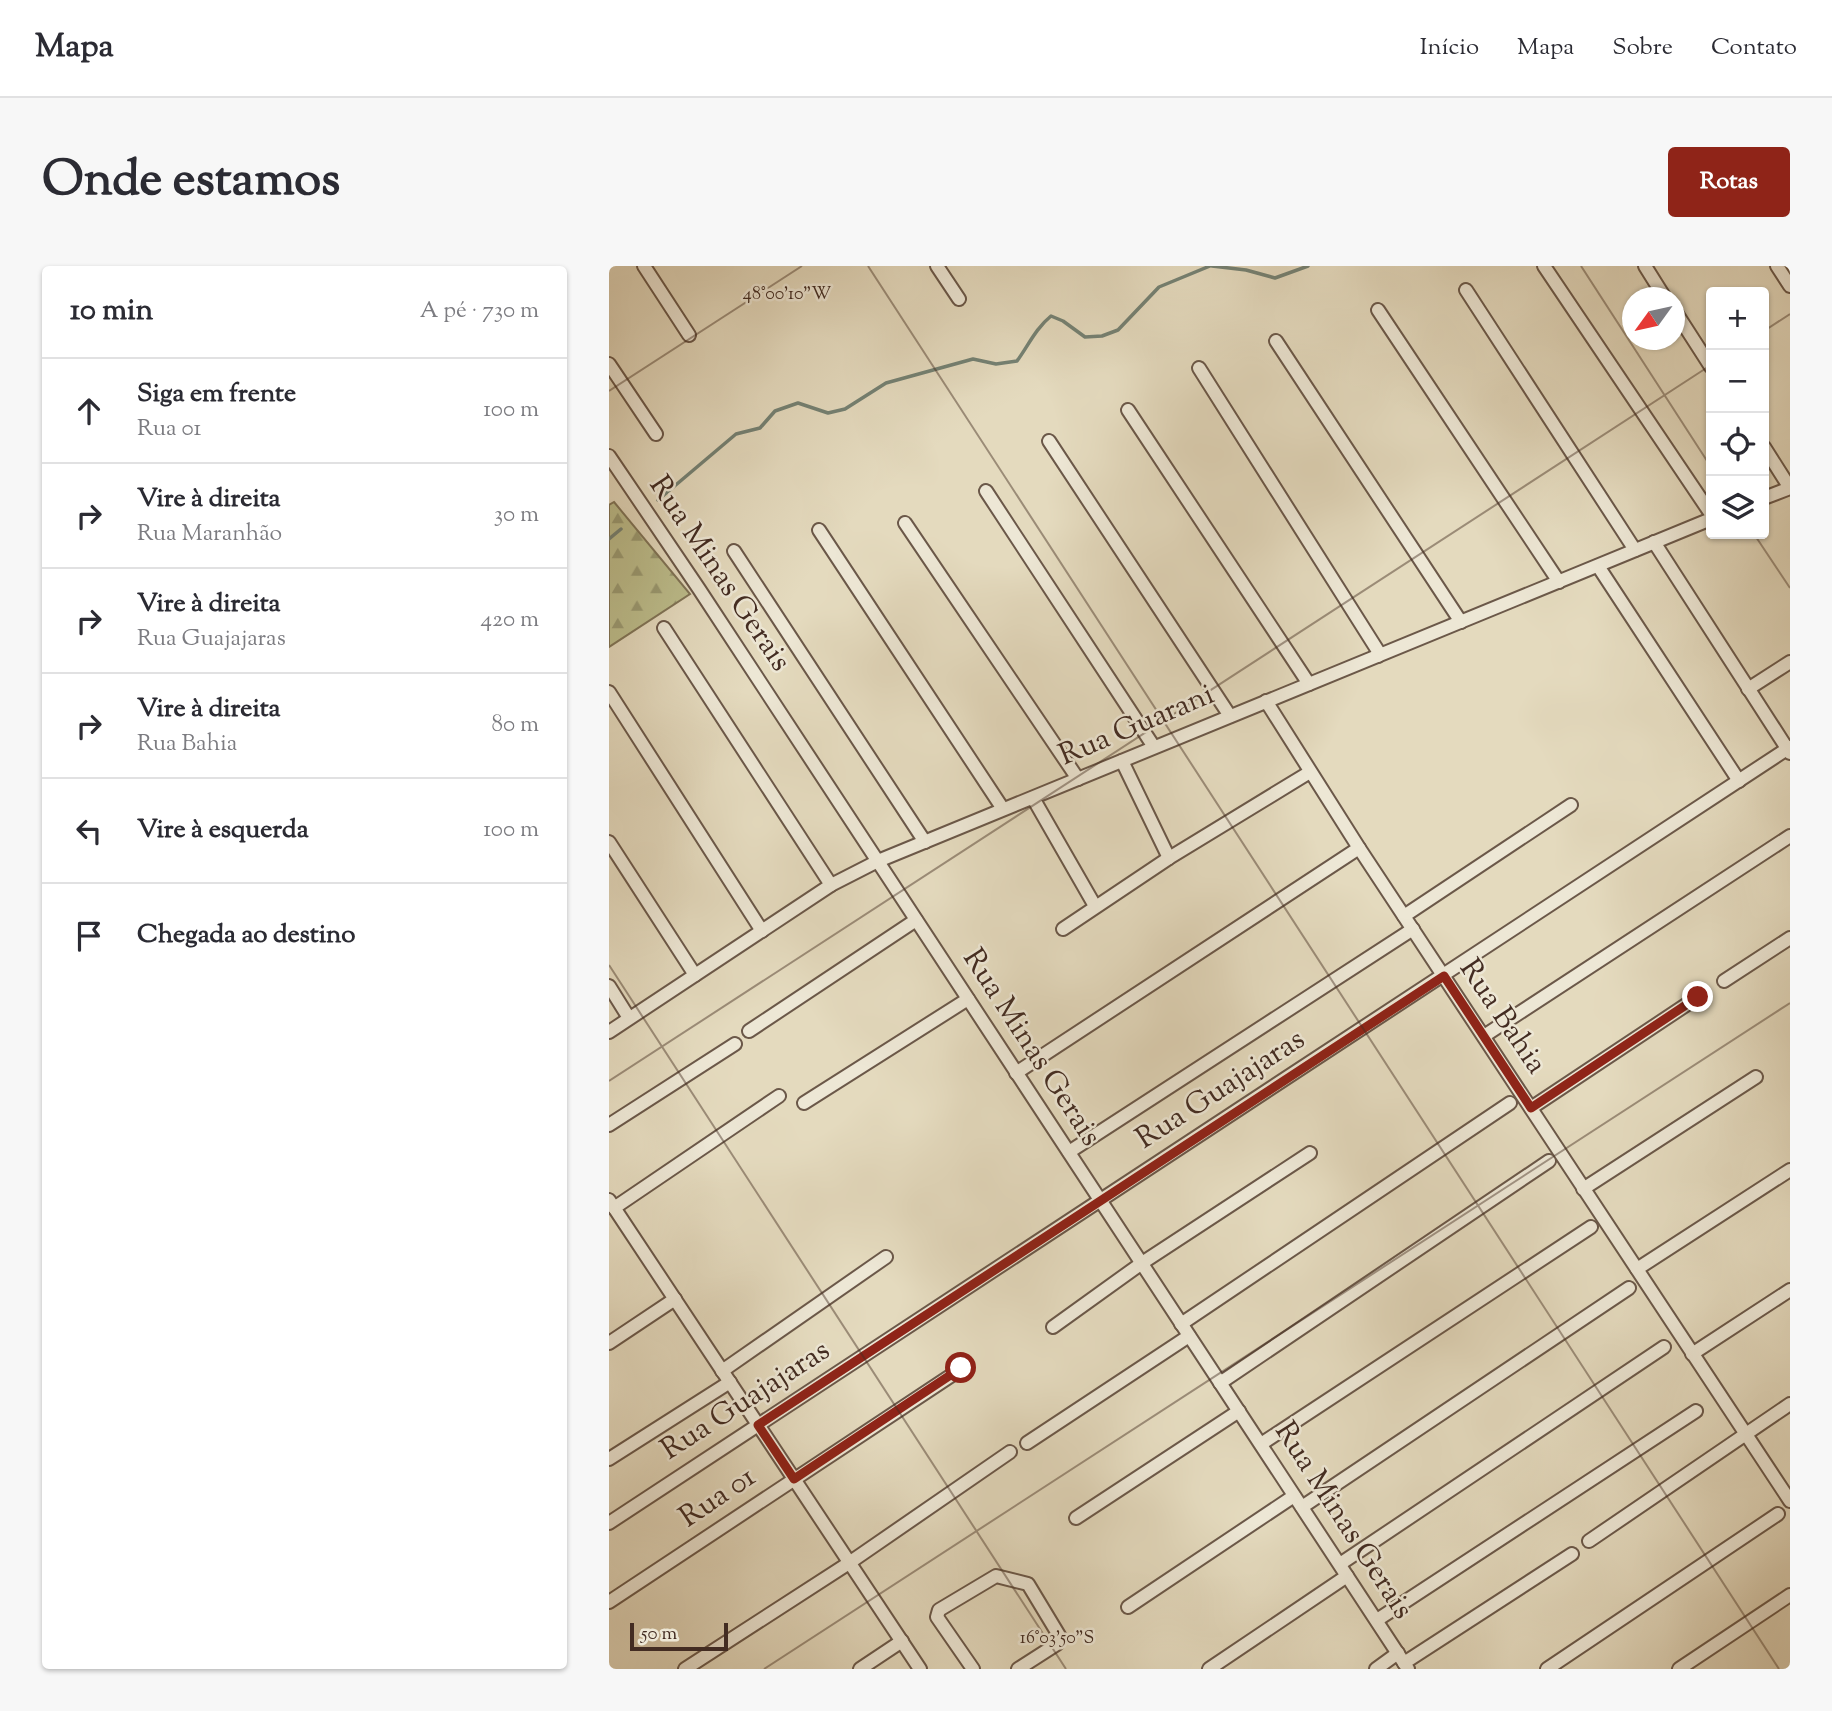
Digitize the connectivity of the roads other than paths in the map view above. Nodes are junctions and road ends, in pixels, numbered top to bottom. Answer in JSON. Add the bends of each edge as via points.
{"nodes":[{"id":1,"x":645,"y":266,"type":"edge"},
{"id":2,"x":937,"y":266,"type":"edge"},
{"id":3,"x":1544,"y":266,"type":"edge"},
{"id":4,"x":1645,"y":266,"type":"edge"},
{"id":5,"x":1777,"y":266,"type":"edge"},
{"id":6,"x":1790,"y":286,"type":"edge"},
{"id":7,"x":1658,"y":287,"type":"edge"},
{"id":8,"x":1466,"y":290,"type":"dead end"},
{"id":9,"x":959,"y":299,"type":"dead end"},
{"id":10,"x":1378,"y":310,"type":"dead end"},
{"id":11,"x":1685,"y":327,"type":"edge"},
{"id":12,"x":689,"y":335,"type":"dead end"},
{"id":13,"x":1276,"y":341,"type":"dead end"},
{"id":14,"x":1706,"y":360,"type":"edge"},
{"id":15,"x":609,"y":364,"type":"edge"},
{"id":16,"x":1199,"y":368,"type":"dead end"},
{"id":17,"x":1128,"y":410,"type":"dead end"},
{"id":18,"x":656,"y":434,"type":"dead end"},
{"id":19,"x":1049,"y":441,"type":"dead end"},
{"id":20,"x":1769,"y":455,"type":"edge"},
{"id":21,"x":609,"y":456,"type":"edge"},
{"id":22,"x":1790,"y":488,"type":"edge"},
{"id":23,"x":986,"y":491,"type":"dead end"},
{"id":24,"x":1769,"y":496,"type":"edge"},
{"id":25,"x":1706,"y":509,"type":"edge"},
{"id":26,"x":1706,"y":519,"type":"edge"},
{"id":27,"x":905,"y":523,"type":"dead end"},
{"id":28,"x":819,"y":530,"type":"dead end"},
{"id":29,"x":1654,"y":542,"type":"junction"},
{"id":30,"x":1636,"y":550,"type":"junction"},
{"id":31,"x":734,"y":551,"type":"dead end"},
{"id":32,"x":1598,"y":566,"type":"junction"},
{"id":33,"x":1559,"y":582,"type":"junction"},
{"id":34,"x":1461,"y":622,"type":"junction"},
{"id":35,"x":664,"y":628,"type":"dead end"},
{"id":36,"x":1378,"y":656,"type":"junction"},
{"id":37,"x":1790,"y":662,"type":"edge"},
{"id":38,"x":1309,"y":684,"type":"junction"},
{"id":39,"x":1748,"y":689,"type":"junction"},
{"id":40,"x":609,"y":692,"type":"edge"},
{"id":41,"x":1266,"y":701,"type":"junction"},
{"id":42,"x":1230,"y":716,"type":"junction"},
{"id":43,"x":1154,"y":747,"type":"junction"},
{"id":44,"x":1789,"y":749,"type":"edge"},
{"id":45,"x":1122,"y":761,"type":"junction"},
{"id":46,"x":1310,"y":772,"type":"junction"},
{"id":47,"x":1078,"y":779,"type":"junction"},
{"id":48,"x":1739,"y":781,"type":"junction"},
{"id":49,"x":1033,"y":798,"type":"junction"},
{"id":50,"x":1571,"y":805,"type":"dead end"},
{"id":51,"x":1003,"y":809,"type":"junction"},
{"id":52,"x":1790,"y":836,"type":"edge"},
{"id":53,"x":609,"y":842,"type":"edge"},
{"id":54,"x":925,"y":842,"type":"junction"},
{"id":55,"x":1359,"y":848,"type":"junction"},
{"id":56,"x":1170,"y":858,"type":"junction"},
{"id":57,"x":878,"y":861,"type":"junction"},
{"id":58,"x":831,"y":886,"type":"junction"},
{"id":59,"x":1095,"y":906,"type":"junction"},
{"id":60,"x":1404,"y":916,"type":"junction"},
{"id":61,"x":916,"y":920,"type":"junction"},
{"id":62,"x":1063,"y":929,"type":"dead end"},
{"id":63,"x":1413,"y":929,"type":"junction"},
{"id":64,"x":762,"y":930,"type":"junction"},
{"id":65,"x":1790,"y":938,"type":"edge"},
{"id":66,"x":695,"y":975,"type":"junction"},
{"id":67,"x":1444,"y":976,"type":"junction"},
{"id":68,"x":1724,"y":981,"type":"dead end"},
{"id":69,"x":609,"y":986,"type":"edge"},
{"id":70,"x":1698,"y":997,"type":"dead end"},
{"id":71,"x":968,"y":999,"type":"junction"},
{"id":72,"x":629,"y":1018,"type":"junction"},
{"id":73,"x":609,"y":1031,"type":"edge"},
{"id":74,"x":749,"y":1031,"type":"dead end"},
{"id":75,"x":1484,"y":1036,"type":"junction"},
{"id":76,"x":735,"y":1044,"type":"dead end"},
{"id":77,"x":1016,"y":1073,"type":"junction"},
{"id":78,"x":1756,"y":1077,"type":"dead end"},
{"id":79,"x":779,"y":1096,"type":"dead end"},
{"id":80,"x":804,"y":1103,"type":"dead end"},
{"id":81,"x":1510,"y":1103,"type":"dead end"},
{"id":82,"x":1531,"y":1108,"type":"junction"},
{"id":83,"x":609,"y":1125,"type":"edge"},
{"id":84,"x":1069,"y":1152,"type":"junction"},
{"id":85,"x":1310,"y":1153,"type":"dead end"},
{"id":86,"x":1549,"y":1161,"type":"dead end"},
{"id":87,"x":1790,"y":1170,"type":"edge"},
{"id":88,"x":1583,"y":1189,"type":"junction"},
{"id":89,"x":1100,"y":1200,"type":"junction"},
{"id":90,"x":613,"y":1212,"type":"edge"},
{"id":91,"x":1591,"y":1227,"type":"dead end"},
{"id":92,"x":886,"y":1257,"type":"dead end"},
{"id":93,"x":1142,"y":1263,"type":"junction"},
{"id":94,"x":1637,"y":1269,"type":"junction"},
{"id":95,"x":1629,"y":1288,"type":"dead end"},
{"id":96,"x":1790,"y":1290,"type":"edge"},
{"id":97,"x":675,"y":1299,"type":"junction"},
{"id":98,"x":1181,"y":1324,"type":"junction"},
{"id":99,"x":1053,"y":1327,"type":"dead end"},
{"id":100,"x":1189,"y":1336,"type":"junction"},
{"id":101,"x":609,"y":1343,"type":"edge"},
{"id":102,"x":1664,"y":1347,"type":"dead end"},
{"id":103,"x":1692,"y":1354,"type":"junction"},
{"id":104,"x":961,"y":1368,"type":"dead end"},
{"id":105,"x":726,"y":1376,"type":"junction"},
{"id":106,"x":1220,"y":1383,"type":"junction"},
{"id":107,"x":1790,"y":1404,"type":"edge"},
{"id":108,"x":1239,"y":1411,"type":"junction"},
{"id":109,"x":1696,"y":1411,"type":"dead end"},
{"id":110,"x":758,"y":1425,"type":"junction"},
{"id":111,"x":1746,"y":1433,"type":"junction"},
{"id":112,"x":1027,"y":1443,"type":"dead end"},
{"id":113,"x":1261,"y":1444,"type":"junction"},
{"id":114,"x":1010,"y":1452,"type":"dead end"},
{"id":115,"x":609,"y":1459,"type":"edge"},
{"id":116,"x":794,"y":1479,"type":"junction"},
{"id":117,"x":1294,"y":1496,"type":"junction"},
{"id":118,"x":1790,"y":1501,"type":"edge"},
{"id":119,"x":1302,"y":1507,"type":"junction"},
{"id":120,"x":1778,"y":1514,"type":"dead end"},
{"id":121,"x":1076,"y":1518,"type":"dead end"},
{"id":122,"x":609,"y":1522,"type":"edge"},
{"id":123,"x":1588,"y":1541,"type":"dead end"},
{"id":124,"x":1572,"y":1553,"type":"dead end"},
{"id":125,"x":849,"y":1563,"type":"junction"},
{"id":126,"x":1340,"y":1564,"type":"junction"},
{"id":127,"x":1347,"y":1576,"type":"junction"},
{"id":128,"x":1790,"y":1595,"type":"edge"},
{"id":129,"x":609,"y":1602,"type":"edge"},
{"id":130,"x":1128,"y":1607,"type":"dead end"},
{"id":131,"x":1377,"y":1620,"type":"junction"},
{"id":132,"x":902,"y":1641,"type":"junction"},
{"id":133,"x":1404,"y":1662,"type":"edge"},
{"id":134,"x":685,"y":1669,"type":"edge"},
{"id":135,"x":860,"y":1669,"type":"edge"},
{"id":136,"x":920,"y":1669,"type":"edge"},
{"id":137,"x":973,"y":1669,"type":"edge"},
{"id":138,"x":1018,"y":1669,"type":"edge"},
{"id":139,"x":1209,"y":1669,"type":"edge"},
{"id":140,"x":1376,"y":1669,"type":"edge"},
{"id":141,"x":1547,"y":1669,"type":"edge"},
{"id":142,"x":1679,"y":1669,"type":"edge"}],
"edges":[{"from":1,"to":12,"type":"street"},
{"from":2,"to":9,"type":"street"},
{"from":3,"to":25,"type":"street"},
{"from":4,"to":7,"type":"street"},
{"from":5,"to":6,"type":"street"},
{"from":8,"to":30,"type":"street"},
{"from":10,"to":33,"type":"street"},
{"from":11,"to":14,"type":"street"},
{"from":13,"to":34,"type":"street"},
{"from":15,"to":18,"type":"street"},
{"from":16,"to":36,"type":"street"},
{"from":17,"to":38,"type":"street"},
{"from":19,"to":42,"type":"street"},
{"from":20,"to":22,"type":"street"},
{"from":21,"to":57,"type":"street","name":"Rua Minas Gerais"},
{"from":22,"to":24,"type":"street"},
{"from":23,"to":43,"type":"street"},
{"from":26,"to":29,"type":"street","name":"Rua Guarani"},
{"from":27,"to":47,"type":"street"},
{"from":28,"to":51,"type":"street"},
{"from":29,"to":30,"type":"street","name":"Rua Guarani"},
{"from":29,"to":39,"type":"street"},
{"from":30,"to":32,"type":"street","name":"Rua Guarani"},
{"from":31,"to":54,"type":"street"},
{"from":32,"to":33,"type":"street","name":"Rua Guarani"},
{"from":32,"to":48,"type":"street"},
{"from":33,"to":34,"type":"street","name":"Rua Guarani"},
{"from":34,"to":36,"type":"street","name":"Rua Guarani"},
{"from":35,"to":58,"type":"street"},
{"from":36,"to":38,"type":"street","name":"Rua Guarani"},
{"from":37,"to":39,"type":"street"},
{"from":38,"to":41,"type":"street","name":"Rua Guarani"},
{"from":39,"to":44,"type":"street"},
{"from":40,"to":64,"type":"street"},
{"from":41,"to":42,"type":"street","name":"Rua Guarani"},
{"from":41,"to":46,"type":"street","name":"Rua Bahia"},
{"from":42,"to":43,"type":"street","name":"Rua Guarani"},
{"from":43,"to":45,"type":"street","name":"Rua Guarani"},
{"from":44,"to":48,"type":"street","name":"Rua Guajajaras"},
{"from":45,"to":47,"type":"street","name":"Rua Guarani"},
{"from":45,"to":56,"type":"street"},
{"from":46,"to":55,"type":"street","name":"Rua Bahia"},
{"from":46,"to":56,"type":"street"},
{"from":47,"to":49,"type":"street","name":"Rua Guarani"},
{"from":48,"to":67,"type":"street","name":"Rua Guajajaras"},
{"from":49,"to":51,"type":"street","name":"Rua Guarani"},
{"from":49,"to":59,"type":"street"},
{"from":50,"to":60,"type":"street"},
{"from":51,"to":54,"type":"street","name":"Rua Guarani"},
{"from":52,"to":75,"type":"street"},
{"from":53,"to":66,"type":"street"},
{"from":54,"to":57,"type":"street","name":"Rua Guarani"},
{"from":55,"to":60,"type":"street","name":"Rua Bahia"},
{"from":55,"to":77,"type":"street"},
{"from":56,"to":59,"type":"street"},
{"from":57,"to":58,"type":"street","name":"Rua Guarani"},
{"from":57,"to":61,"type":"street","name":"Rua Minas Gerais"},
{"from":58,"to":64,"type":"street","name":"Rua Guarani"},
{"from":59,"to":62,"type":"street"},
{"from":60,"to":63,"type":"street","name":"Rua Bahia"},
{"from":61,"to":71,"type":"street","name":"Rua Minas Gerais"},
{"from":61,"to":74,"type":"street"},
{"from":63,"to":67,"type":"street","name":"Rua Bahia"},
{"from":63,"to":84,"type":"street"},
{"from":64,"to":66,"type":"street","name":"Rua Guarani"},
{"from":65,"to":68,"type":"street"},
{"from":66,"to":72,"type":"street","name":"Rua Guarani"},
{"from":67,"to":75,"type":"street","name":"Rua Bahia"},
{"from":67,"to":89,"type":"street","name":"Rua Guajajaras"},
{"from":69,"to":72,"type":"street"},
{"from":70,"to":82,"type":"street"},
{"from":71,"to":77,"type":"street","name":"Rua Minas Gerais"},
{"from":71,"to":80,"type":"street"},
{"from":72,"to":73,"type":"street","name":"Rua Guarani"},
{"from":75,"to":82,"type":"street","name":"Rua Bahia"},
{"from":76,"to":83,"type":"street"},
{"from":77,"to":84,"type":"street","name":"Rua Minas Gerais"},
{"from":78,"to":88,"type":"street"},
{"from":79,"to":90,"type":"street"},
{"from":81,"to":98,"type":"street"},
{"from":82,"to":88,"type":"street","name":"Rua Bahia"},
{"from":84,"to":89,"type":"street","name":"Rua Minas Gerais"},
{"from":85,"to":93,"type":"street"},
{"from":86,"to":106,"type":"street"},
{"from":87,"to":94,"type":"street"},
{"from":88,"to":94,"type":"street","name":"Rua Bahia"},
{"from":89,"to":93,"type":"street","name":"Rua Minas Gerais"},
{"from":89,"to":110,"type":"street","name":"Rua Guajajaras"},
{"from":90,"to":97,"type":"street"},
{"from":91,"to":113,"type":"street"},
{"from":92,"to":105,"type":"street"},
{"from":93,"to":98,"type":"street","name":"Rua Minas Gerais"},
{"from":93,"to":99,"type":"street"},
{"from":94,"to":103,"type":"street","name":"Rua Bahia"},
{"from":95,"to":119,"type":"street"},
{"from":96,"to":103,"type":"street"},
{"from":97,"to":101,"type":"street"},
{"from":97,"to":105,"type":"street"},
{"from":98,"to":100,"type":"street","name":"Rua Minas Gerais"},
{"from":100,"to":106,"type":"street","name":"Rua Minas Gerais"},
{"from":100,"to":112,"type":"street"},
{"from":102,"to":126,"type":"street"},
{"from":103,"to":111,"type":"street","name":"Rua Bahia"},
{"from":104,"to":116,"type":"street","name":"Rua 01"},
{"from":105,"to":110,"type":"street"},
{"from":105,"to":115,"type":"street"},
{"from":106,"to":108,"type":"street","name":"Rua Minas Gerais"},
{"from":107,"to":111,"type":"street"},
{"from":108,"to":113,"type":"street","name":"Rua Minas Gerais"},
{"from":108,"to":121,"type":"street"},
{"from":109,"to":131,"type":"street"},
{"from":110,"to":116,"type":"street"},
{"from":110,"to":122,"type":"street","name":"Rua Guajajaras"},
{"from":111,"to":118,"type":"street","name":"Rua Bahia"},
{"from":111,"to":123,"type":"street"},
{"from":113,"to":117,"type":"street","name":"Rua Minas Gerais"},
{"from":114,"to":125,"type":"street"},
{"from":116,"to":125,"type":"street"},
{"from":116,"to":129,"type":"street","name":"Rua 01"},
{"from":117,"to":119,"type":"street","name":"Rua Minas Gerais"},
{"from":117,"to":130,"type":"street"},
{"from":119,"to":126,"type":"street","name":"Rua Minas Gerais"},
{"from":120,"to":141,"type":"street"},
{"from":124,"to":133,"type":"street"},
{"from":125,"to":132,"type":"street"},
{"from":125,"to":134,"type":"street"},
{"from":126,"to":127,"type":"street","name":"Rua Minas Gerais"},
{"from":127,"to":131,"type":"street","name":"Rua Minas Gerais"},
{"from":127,"to":139,"type":"street"},
{"from":128,"to":142,"type":"street"},
{"from":131,"to":133,"type":"street","name":"Rua Minas Gerais"},
{"from":132,"to":135,"type":"street"},
{"from":132,"to":136,"type":"street"},
{"from":133,"to":140,"type":"street"},
{"from":137,"to":138,"type":"street","via":[[937,1617],[939,1610],[996,1576],[1028,1584],[1060,1637],[1057,1644]]}]}
